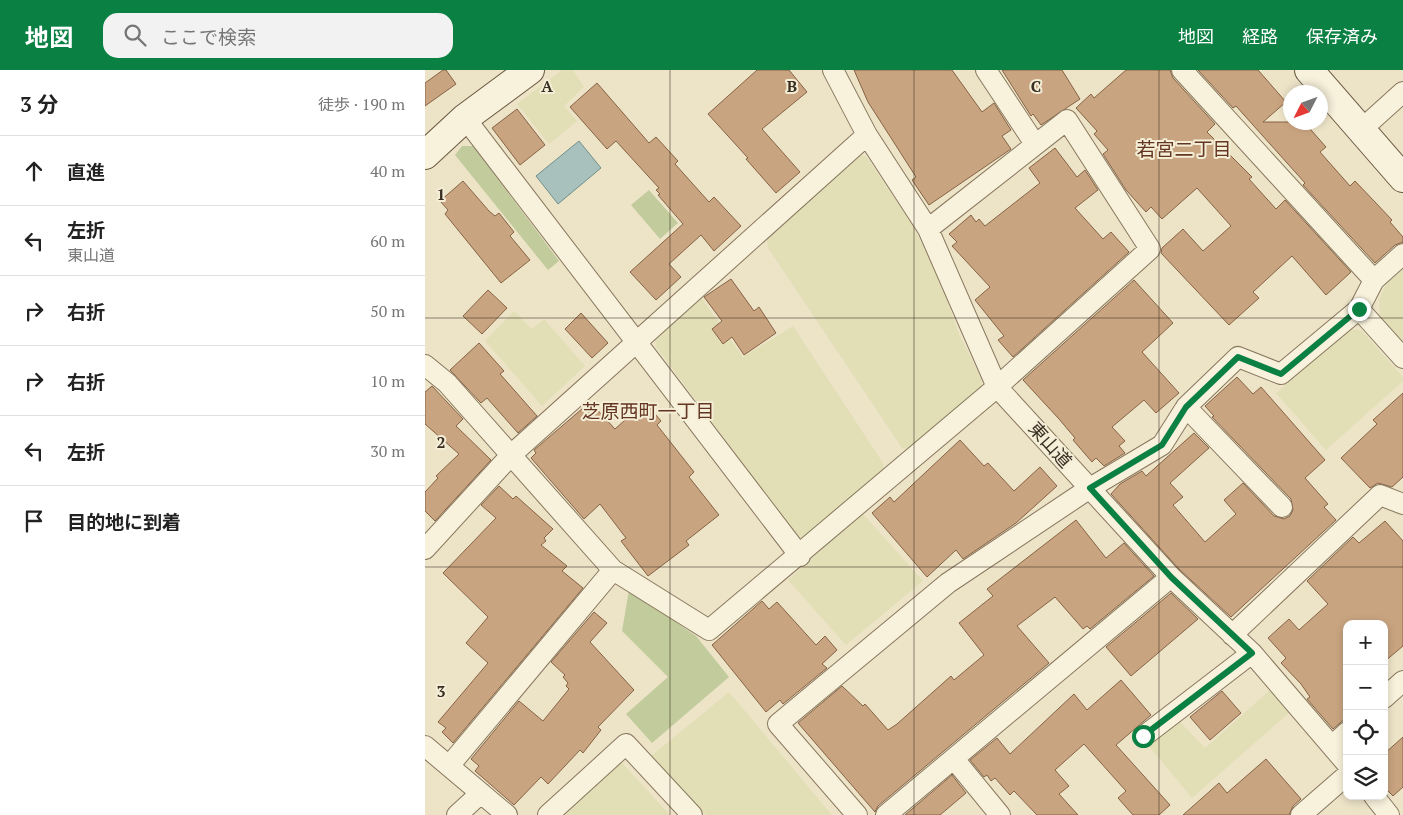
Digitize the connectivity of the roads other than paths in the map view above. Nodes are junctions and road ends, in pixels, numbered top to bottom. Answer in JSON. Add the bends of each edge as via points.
{"nodes":[{"id":1,"x":530,"y":70,"type":"edge"},
{"id":2,"x":833,"y":70,"type":"edge"},
{"id":3,"x":986,"y":70,"type":"edge"},
{"id":4,"x":1182,"y":70,"type":"edge"},
{"id":5,"x":1309,"y":70,"type":"edge"},
{"id":6,"x":1403,"y":92,"type":"edge"},
{"id":7,"x":465,"y":118,"type":"junction"},
{"id":8,"x":1361,"y":129,"type":"junction"},
{"id":9,"x":867,"y":136,"type":"junction"},
{"id":10,"x":1035,"y":144,"type":"junction"},
{"id":11,"x":425,"y":155,"type":"edge"},
{"id":12,"x":1403,"y":178,"type":"edge"},
{"id":13,"x":928,"y":229,"type":"junction"},
{"id":14,"x":1403,"y":254,"type":"edge"},
{"id":15,"x":1374,"y":280,"type":"junction"},
{"id":16,"x":1359,"y":309,"type":"junction"},
{"id":17,"x":635,"y":342,"type":"junction"},
{"id":18,"x":1403,"y":358,"type":"edge"},
{"id":19,"x":425,"y":365,"type":"edge"},
{"id":20,"x":997,"y":387,"type":"junction"},
{"id":21,"x":1186,"y":407,"type":"junction"},
{"id":22,"x":512,"y":454,"type":"junction"},
{"id":23,"x":1090,"y":488,"type":"junction"},
{"id":24,"x":1403,"y":504,"type":"edge"},
{"id":25,"x":1282,"y":507,"type":"dead end"},
{"id":26,"x":425,"y":549,"type":"edge"},
{"id":27,"x":800,"y":556,"type":"junction"},
{"id":28,"x":613,"y":570,"type":"junction"},
{"id":29,"x":1171,"y":577,"type":"junction"},
{"id":30,"x":1232,"y":635,"type":"junction"},
{"id":31,"x":1252,"y":653,"type":"junction"},
{"id":32,"x":1403,"y":681,"type":"edge"},
{"id":33,"x":1388,"y":694,"type":"edge"},
{"id":34,"x":1143,"y":736,"type":"dead end"},
{"id":35,"x":1343,"y":736,"type":"edge"},
{"id":36,"x":425,"y":746,"type":"edge"},
{"id":37,"x":1332,"y":746,"type":"junction"},
{"id":38,"x":954,"y":759,"type":"junction"},
{"id":39,"x":1343,"y":759,"type":"edge"},
{"id":40,"x":449,"y":766,"type":"junction"},
{"id":41,"x":1343,"y":778,"type":"edge"},
{"id":42,"x":481,"y":793,"type":"junction"},
{"id":43,"x":1377,"y":800,"type":"edge"},
{"id":44,"x":457,"y":815,"type":"edge"},
{"id":45,"x":507,"y":815,"type":"edge"},
{"id":46,"x":548,"y":815,"type":"edge"},
{"id":47,"x":692,"y":815,"type":"edge"},
{"id":48,"x":857,"y":815,"type":"edge"},
{"id":49,"x":887,"y":815,"type":"edge"},
{"id":50,"x":1000,"y":815,"type":"edge"},
{"id":51,"x":1301,"y":815,"type":"edge"},
{"id":52,"x":1389,"y":815,"type":"edge"}],
"edges":[{"from":1,"to":7,"type":"street"},
{"from":2,"to":9,"type":"street","name":"東山道"},
{"from":3,"to":10,"type":"street"},
{"from":4,"to":15,"type":"street"},
{"from":5,"to":8,"type":"street"},
{"from":6,"to":8,"type":"street"},
{"from":7,"to":11,"type":"street"},
{"from":7,"to":17,"type":"street"},
{"from":8,"to":12,"type":"street"},
{"from":9,"to":13,"type":"street","name":"東山道"},
{"from":9,"to":17,"type":"street"},
{"from":10,"to":13,"type":"street"},
{"from":10,"to":20,"type":"street","via":[[1067,120],[1150,249]]},
{"from":13,"to":20,"type":"street","name":"東山道"},
{"from":14,"to":15,"type":"street"},
{"from":15,"to":16,"type":"street"},
{"from":16,"to":18,"type":"street"},
{"from":16,"to":21,"type":"street","via":[[1281,374],[1238,357]]},
{"from":17,"to":22,"type":"street"},
{"from":17,"to":27,"type":"street"},
{"from":19,"to":22,"type":"street"},
{"from":20,"to":23,"type":"street","name":"東山道"},
{"from":20,"to":27,"type":"street"},
{"from":21,"to":23,"type":"street","via":[[1162,445]]},
{"from":21,"to":25,"type":"street"},
{"from":22,"to":26,"type":"street"},
{"from":22,"to":28,"type":"street"},
{"from":23,"to":29,"type":"street","name":"東山道"},
{"from":23,"to":48,"type":"street","via":[[948,583],[778,724]]},
{"from":24,"to":30,"type":"street","via":[[1381,495]]},
{"from":27,"to":28,"type":"street","via":[[709,630]]},
{"from":28,"to":40,"type":"street"},
{"from":29,"to":30,"type":"street","name":"東山道"},
{"from":29,"to":38,"type":"street"},
{"from":30,"to":31,"type":"street","name":"東山道"},
{"from":31,"to":34,"type":"street"},
{"from":31,"to":37,"type":"street","name":"東山道"},
{"from":32,"to":33,"type":"street"},
{"from":35,"to":37,"type":"street"},
{"from":36,"to":40,"type":"street"},
{"from":37,"to":39,"type":"street","name":"東山道"},
{"from":38,"to":49,"type":"street"},
{"from":38,"to":50,"type":"street"},
{"from":40,"to":42,"type":"street"},
{"from":41,"to":51,"type":"street"},
{"from":42,"to":44,"type":"street"},
{"from":42,"to":45,"type":"street"},
{"from":43,"to":52,"type":"street"},
{"from":46,"to":47,"type":"street","via":[[626,744]]}]}
